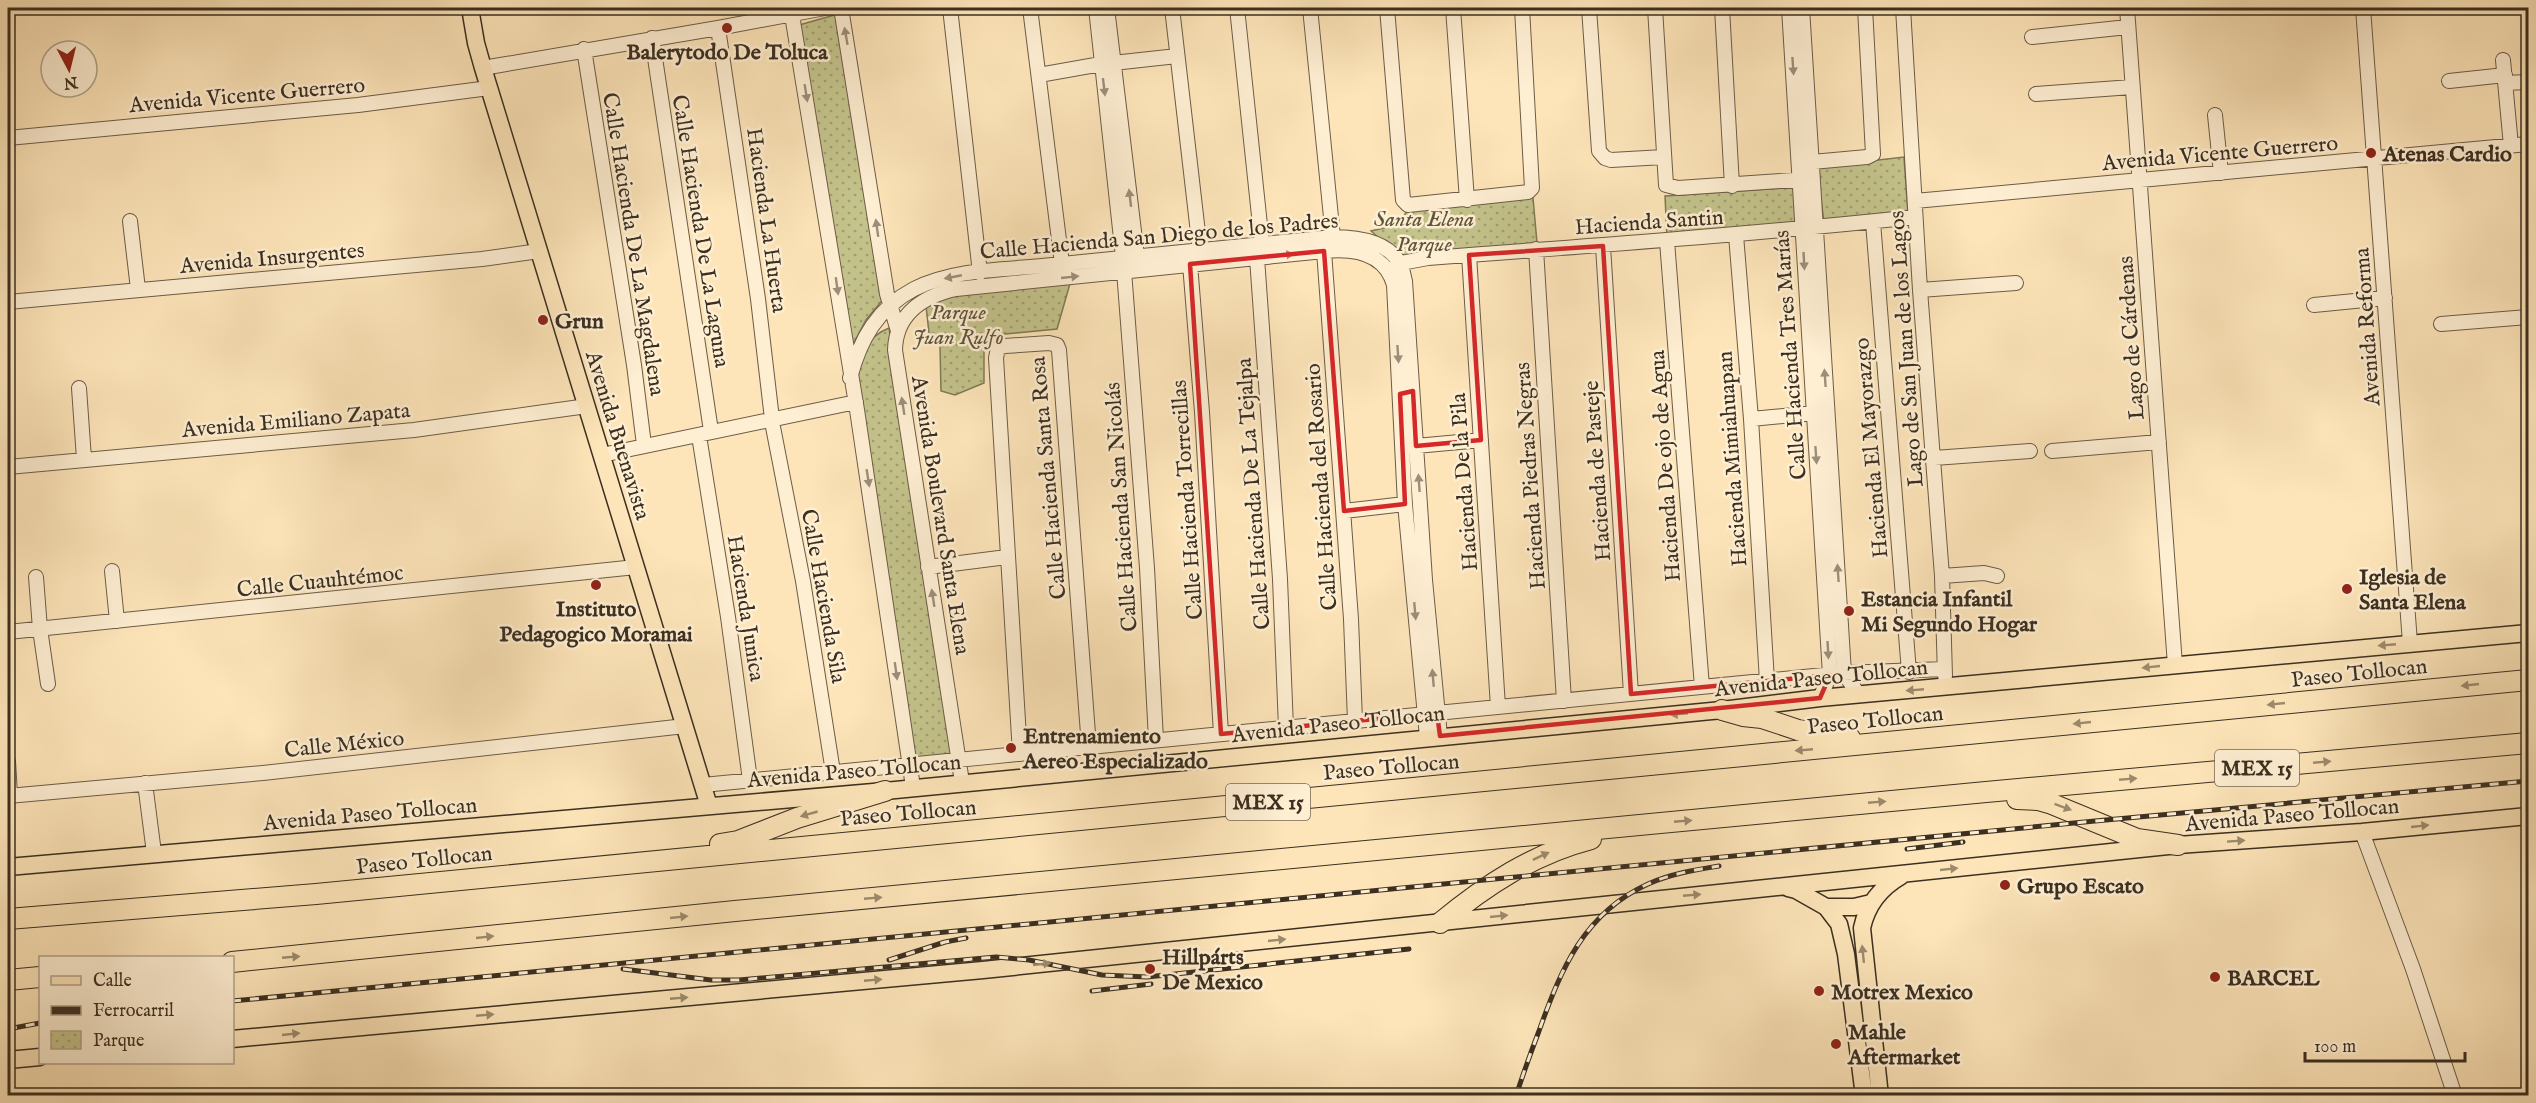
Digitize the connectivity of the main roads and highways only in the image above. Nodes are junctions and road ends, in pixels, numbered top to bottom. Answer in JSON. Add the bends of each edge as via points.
{"nodes":[{"id":1,"x":470,"y":8,"type":"edge"},
{"id":2,"x":2529,"y":633,"type":"edge"},
{"id":3,"x":2484,"y":638,"type":"junction"},
{"id":4,"x":2529,"y":642,"type":"edge"},
{"id":5,"x":2529,"y":670,"type":"edge"},
{"id":6,"x":2529,"y":680,"type":"edge"},
{"id":7,"x":2498,"y":683,"type":"junction"},
{"id":8,"x":1722,"y":710,"type":"junction"},
{"id":9,"x":1886,"y":742,"type":"junction"},
{"id":10,"x":2529,"y":743,"type":"edge"},
{"id":11,"x":885,"y":791,"type":"junction"},
{"id":12,"x":1986,"y":792,"type":"junction"},
{"id":13,"x":709,"y":806,"type":"junction"},
{"id":14,"x":2529,"y":816,"type":"edge"},
{"id":15,"x":1624,"y":826,"type":"junction"},
{"id":16,"x":2178,"y":845,"type":"junction"},
{"id":17,"x":663,"y":860,"type":"junction"},
{"id":18,"x":8,"y":867,"type":"edge"},
{"id":19,"x":1912,"y":872,"type":"junction"},
{"id":20,"x":1784,"y":887,"type":"junction"},
{"id":21,"x":1871,"y":903,"type":"junction"},
{"id":22,"x":1826,"y":907,"type":"junction"},
{"id":23,"x":8,"y":919,"type":"edge"},
{"id":24,"x":1440,"y":923,"type":"junction"},
{"id":25,"x":234,"y":962,"type":"edge"},
{"id":26,"x":39,"y":977,"type":"edge"},
{"id":27,"x":8,"y":980,"type":"edge"},
{"id":28,"x":1865,"y":1033,"type":"junction"},
{"id":29,"x":234,"y":1039,"type":"edge"},
{"id":30,"x":39,"y":1057,"type":"edge"},
{"id":31,"x":8,"y":1060,"type":"edge"},
{"id":32,"x":1864,"y":1095,"type":"edge"},
{"id":33,"x":1880,"y":1095,"type":"edge"}],
"edges":[{"from":1,"to":13,"type":"main road","name":"Avenida Buenavista","via":[[483,68]]},
{"from":2,"to":3,"type":"main road","name":"Avenida Paseo Tollocan"},
{"from":3,"to":4,"type":"main road"},
{"from":3,"to":8,"type":"main road","name":"Avenida Paseo Tollocan","one_way":true,"via":[[1858,694]]},
{"from":5,"to":7,"type":"highway"},
{"from":6,"to":7,"type":"highway","name":"Paseo Tollocan","number":"MEX 15"},
{"from":7,"to":9,"type":"highway","name":"Paseo Tollocan","number":"MEX 15","one_way":true},
{"from":8,"to":9,"type":"highway","via":[[1798,730]]},
{"from":8,"to":11,"type":"main road","name":"Avenida Paseo Tollocan","one_way":true},
{"from":9,"to":17,"type":"highway","name":"Paseo Tollocan","number":"MEX 15","one_way":true},
{"from":12,"to":10,"type":"highway","number":"MEX 15","one_way":true},
{"from":11,"to":13,"type":"main road","name":"Avenida Paseo Tollocan"},
{"from":11,"to":17,"type":"highway","one_way":true,"via":[[796,818],[738,841]]},
{"from":15,"to":12,"type":"highway","number":"MEX 15","one_way":true},
{"from":12,"to":16,"type":"highway","one_way":true,"via":[[2000,798],[2038,800],[2137,839]]},
{"from":13,"to":18,"type":"main road","name":"Avenida Paseo Tollocan"},
{"from":16,"to":14,"type":"main road","name":"Avenida Paseo Tollocan","one_way":true},
{"from":24,"to":15,"type":"highway","one_way":true,"via":[[1466,901],[1530,861]]},
{"from":25,"to":15,"type":"highway","number":"MEX 15","one_way":true},
{"from":19,"to":16,"type":"main road","name":"Avenida Paseo Tollocan","one_way":true},
{"from":17,"to":23,"type":"highway","name":"Paseo Tollocan","number":"MEX 15"},
{"from":19,"to":20,"type":"main road","name":"Avenida Paseo Tollocan"},
{"from":19,"to":21,"type":"main road","via":[[1887,884]]},
{"from":20,"to":22,"type":"main road"},
{"from":24,"to":20,"type":"main road","name":"Avenida Paseo Tollocan","one_way":true},
{"from":21,"to":22,"type":"main road"},
{"from":28,"to":21,"type":"main road","one_way":true,"via":[[1862,939],[1864,917]]},
{"from":22,"to":28,"type":"main road","via":[[1844,938]]},
{"from":29,"to":24,"type":"main road","name":"Avenida Paseo Tollocan","one_way":true,"via":[[992,970]]},
{"from":26,"to":27,"type":"highway"},
{"from":28,"to":32,"type":"main road"},
{"from":28,"to":33,"type":"main road"},
{"from":30,"to":31,"type":"main road"}]}
